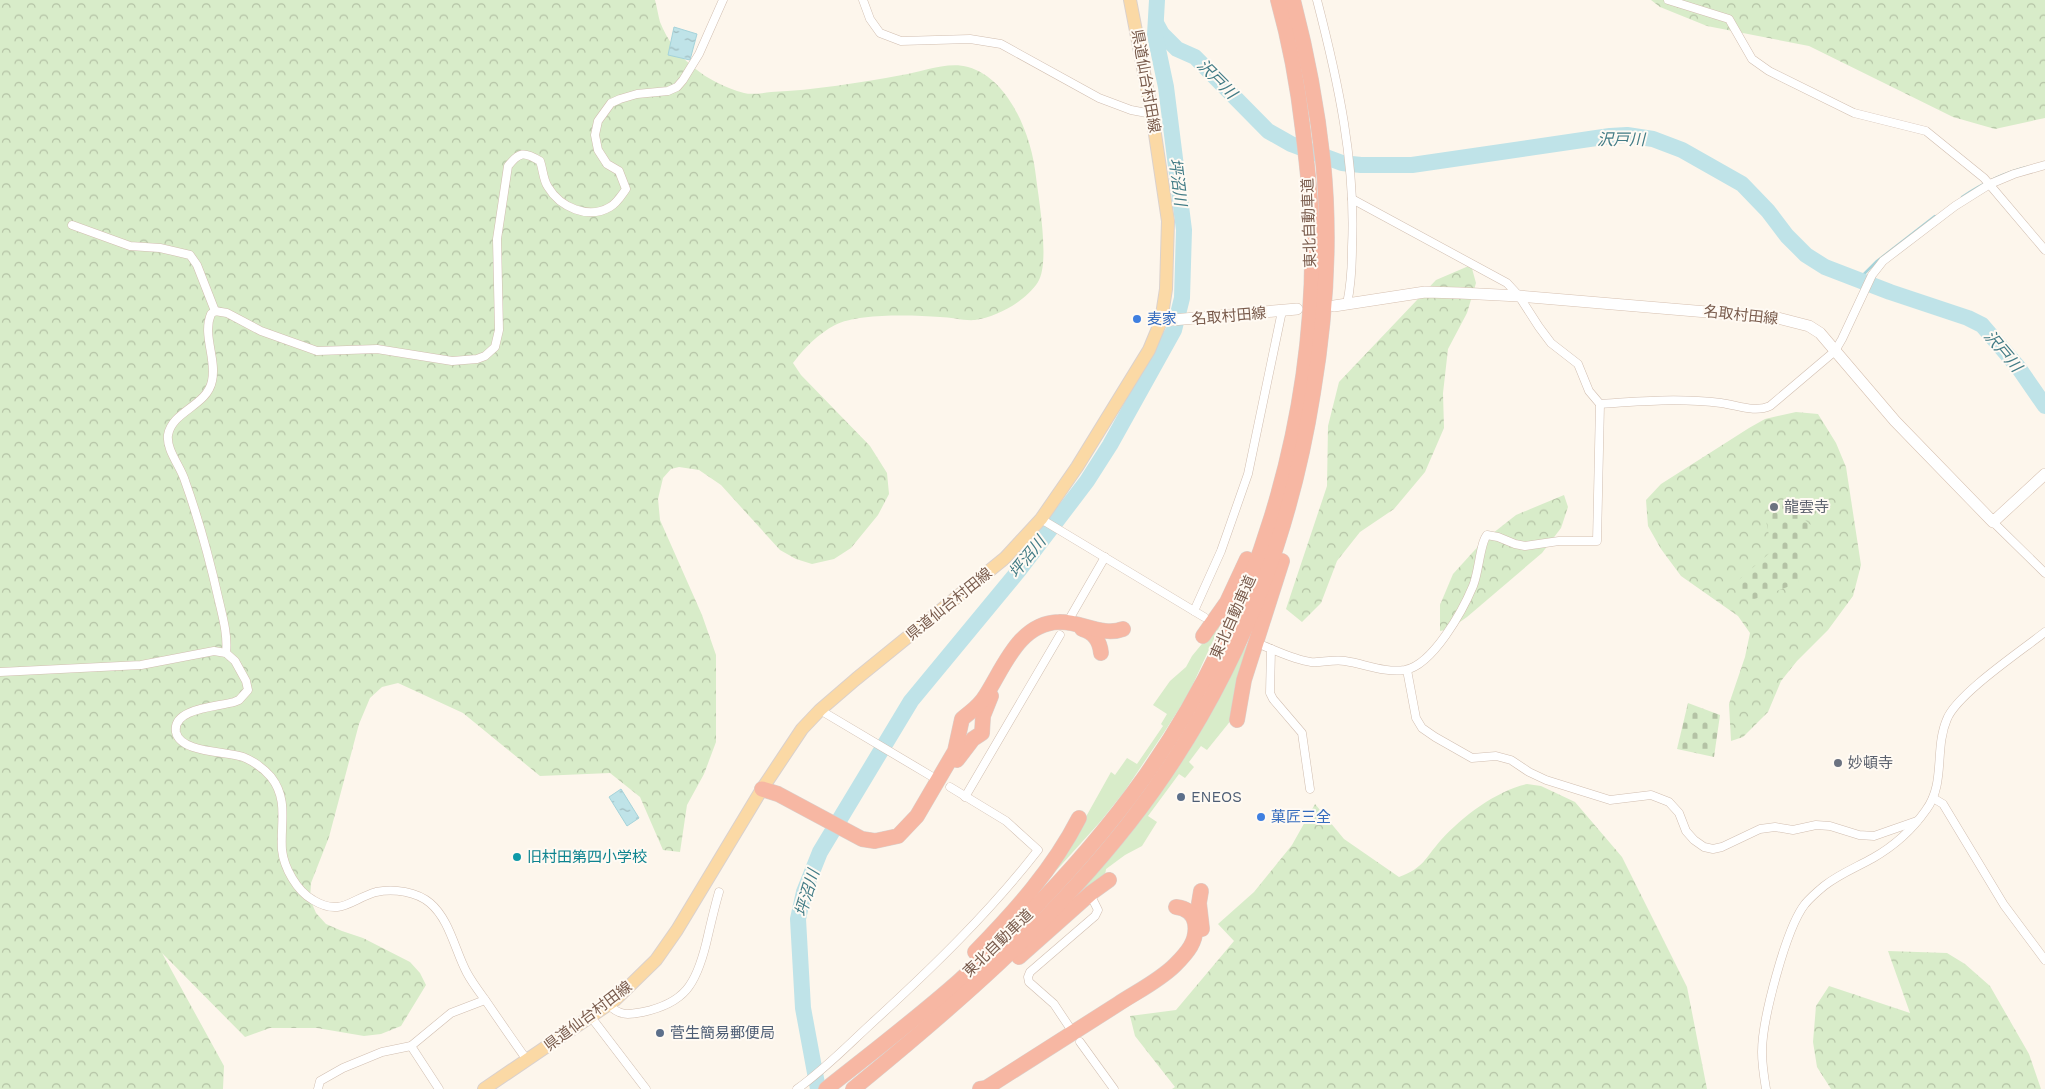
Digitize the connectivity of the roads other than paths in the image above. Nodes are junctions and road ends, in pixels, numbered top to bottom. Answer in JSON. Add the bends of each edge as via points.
{"nodes":[{"id":1,"x":723,"y":0,"type":"edge"},
{"id":2,"x":863,"y":0,"type":"edge"},
{"id":3,"x":1130,"y":0,"type":"edge"},
{"id":4,"x":1278,"y":0,"type":"edge"},
{"id":5,"x":1292,"y":0,"type":"edge"},
{"id":6,"x":1317,"y":0,"type":"edge"},
{"id":7,"x":1668,"y":0,"type":"edge"},
{"id":8,"x":1152,"y":114,"type":"junction"},
{"id":9,"x":2045,"y":165,"type":"edge"},
{"id":10,"x":1987,"y":181,"type":"junction"},
{"id":11,"x":1352,"y":199,"type":"junction"},
{"id":12,"x":72,"y":226,"type":"dead end"},
{"id":13,"x":2045,"y":250,"type":"edge"},
{"id":14,"x":1519,"y":296,"type":"junction"},
{"id":15,"x":1347,"y":304,"type":"junction"},
{"id":16,"x":1334,"y":306,"type":"dead end"},
{"id":17,"x":1296,"y":309,"type":"dead end"},
{"id":18,"x":215,"y":311,"type":"junction"},
{"id":19,"x":1282,"y":311,"type":"junction"},
{"id":20,"x":1163,"y":321,"type":"junction"},
{"id":21,"x":1835,"y":351,"type":"junction"},
{"id":22,"x":1306,"y":399,"type":"junction"},
{"id":23,"x":1600,"y":404,"type":"junction"},
{"id":24,"x":2045,"y":474,"type":"edge"},
{"id":25,"x":1045,"y":520,"type":"junction"},
{"id":26,"x":1993,"y":522,"type":"junction"},
{"id":27,"x":1105,"y":557,"type":"junction"},
{"id":28,"x":2045,"y":573,"type":"edge"},
{"id":29,"x":1194,"y":611,"type":"junction"},
{"id":30,"x":1071,"y":616,"type":"dead end"},
{"id":31,"x":1204,"y":617,"type":"dead end"},
{"id":32,"x":1123,"y":629,"type":"dead end"},
{"id":33,"x":2045,"y":632,"type":"edge"},
{"id":34,"x":1060,"y":634,"type":"dead end"},
{"id":35,"x":1203,"y":636,"type":"dead end"},
{"id":36,"x":226,"y":653,"type":"junction"},
{"id":37,"x":1101,"y":653,"type":"dead end"},
{"id":38,"x":1407,"y":670,"type":"junction"},
{"id":39,"x":0,"y":672,"type":"edge"},
{"id":40,"x":820,"y":710,"type":"junction"},
{"id":41,"x":1237,"y":720,"type":"dead end"},
{"id":42,"x":931,"y":776,"type":"dead end"},
{"id":43,"x":950,"y":787,"type":"dead end"},
{"id":44,"x":762,"y":789,"type":"junction"},
{"id":45,"x":1310,"y":789,"type":"dead end"},
{"id":46,"x":965,"y":797,"type":"junction"},
{"id":47,"x":1933,"y":798,"type":"junction"},
{"id":48,"x":1079,"y":818,"type":"dead end"},
{"id":49,"x":1917,"y":821,"type":"junction"},
{"id":50,"x":850,"y":838,"type":"junction"},
{"id":51,"x":1108,"y":880,"type":"dead end"},
{"id":52,"x":1201,"y":891,"type":"dead end"},
{"id":53,"x":719,"y":892,"type":"dead end"},
{"id":54,"x":1093,"y":900,"type":"dead end"},
{"id":55,"x":1176,"y":907,"type":"dead end"},
{"id":56,"x":2045,"y":960,"type":"edge"},
{"id":57,"x":485,"y":1000,"type":"junction"},
{"id":58,"x":608,"y":1004,"type":"junction"},
{"id":59,"x":591,"y":1017,"type":"junction"},
{"id":60,"x":1070,"y":1028,"type":"dead end"},
{"id":61,"x":1080,"y":1042,"type":"dead end"},
{"id":62,"x":411,"y":1046,"type":"junction"},
{"id":63,"x":527,"y":1060,"type":"junction"},
{"id":64,"x":833,"y":1083,"type":"edge"},
{"id":65,"x":798,"y":1088,"type":"edge"},
{"id":66,"x":318,"y":1089,"type":"edge"},
{"id":67,"x":439,"y":1089,"type":"edge"},
{"id":68,"x":484,"y":1089,"type":"edge"},
{"id":69,"x":646,"y":1089,"type":"edge"},
{"id":70,"x":853,"y":1089,"type":"edge"},
{"id":71,"x":980,"y":1089,"type":"edge"},
{"id":72,"x":997,"y":1089,"type":"edge"},
{"id":73,"x":1114,"y":1089,"type":"edge"},
{"id":74,"x":1766,"y":1089,"type":"edge"}],
"edges":[{"from":1,"to":18,"type":"street","via":[[699,54],[677,87],[620,99],[612,103],[598,121],[595,136],[598,150],[607,164],[619,171],[626,189],[610,207],[587,212],[567,206],[547,186],[540,161],[531,155],[515,156],[508,166],[497,239],[499,330],[495,347],[485,356],[452,361],[377,349],[317,351],[261,331],[227,313]]},
{"from":2,"to":8,"type":"street","via":[[870,19],[880,32],[902,41],[970,39],[1001,44],[1099,98]]},
{"from":3,"to":8,"type":"main road","name":"県道仙台村田線"},
{"from":4,"to":22,"type":"highway","name":"東北自動車道","via":[[1296,81],[1307,163],[1312,235]]},
{"from":5,"to":22,"type":"highway","name":"東北自動車道","via":[[1309,72],[1320,140],[1327,236],[1321,346]]},
{"from":6,"to":11,"type":"street","via":[[1340,101]]},
{"from":7,"to":10,"type":"street","via":[[1729,19],[1752,59],[1769,71],[1854,113],[1926,131]]},
{"from":8,"to":20,"type":"main road","name":"県道仙台村田線","via":[[1168,221]]},
{"from":9,"to":10,"type":"street"},
{"from":10,"to":13,"type":"street"},
{"from":10,"to":21,"type":"street","via":[[1883,261],[1872,275]]},
{"from":11,"to":14,"type":"street","via":[[1507,283]]},
{"from":11,"to":15,"type":"street","via":[[1351,288]]},
{"from":12,"to":18,"type":"street","via":[[130,246],[190,255]]},
{"from":14,"to":15,"type":"main road","name":"名取村田線","via":[[1425,292]]},
{"from":14,"to":21,"type":"main road","name":"名取村田線","via":[[1778,318],[1809,326],[1820,333]]},
{"from":14,"to":23,"type":"street","via":[[1551,342],[1578,364],[1589,391]]},
{"from":15,"to":16,"type":"main road","name":"名取村田線"},
{"from":17,"to":19,"type":"main road","name":"名取村田線"},
{"from":18,"to":36,"type":"street","via":[[208,321],[213,374],[211,386],[201,400],[174,422],[168,444],[184,478],[213,572],[225,628]]},
{"from":19,"to":20,"type":"main road","name":"名取村田線"},
{"from":19,"to":29,"type":"street","via":[[1248,474],[1221,552]]},
{"from":20,"to":25,"type":"main road","name":"県道仙台村田線","via":[[1149,350]]},
{"from":21,"to":23,"type":"street","via":[[1761,410],[1681,400]]},
{"from":21,"to":26,"type":"main road","name":"名取村田線","via":[[1895,421]]},
{"from":22,"to":35,"type":"highway","via":[[1286,429],[1256,538],[1241,574]]},
{"from":22,"to":41,"type":"highway","via":[[1311,440],[1273,593],[1244,680]]},
{"from":22,"to":64,"type":"highway","name":"東北自動車道","via":[[1239,607],[1196,693],[1146,775],[1089,847],[1007,935],[958,982]]},
{"from":22,"to":70,"type":"highway","name":"東北自動車道","via":[[1296,485],[1253,612],[1210,698],[1158,783],[1101,856],[1019,944]]},
{"from":23,"to":38,"type":"street","via":[[1596,541],[1559,541],[1525,546],[1487,535],[1483,540],[1474,585],[1461,610],[1432,653]]},
{"from":24,"to":26,"type":"main road"},
{"from":25,"to":27,"type":"street"},
{"from":25,"to":40,"type":"main road","name":"県道仙台村田線","via":[[1005,558]]},
{"from":26,"to":28,"type":"street"},
{"from":27,"to":29,"type":"street"},
{"from":27,"to":30,"type":"street"},
{"from":29,"to":31,"type":"street"},
{"from":32,"to":50,"type":"highway","via":[[1102,630],[1060,622],[1036,627],[1014,648],[974,711],[962,719],[955,751],[904,832],[888,840]]},
{"from":33,"to":47,"type":"street","via":[[1953,709],[1944,730],[1939,777]]},
{"from":34,"to":46,"type":"street"},
{"from":36,"to":39,"type":"street","via":[[214,651],[141,666]]},
{"from":36,"to":57,"type":"street","via":[[240,668],[248,690],[234,702],[180,716],[176,724],[179,738],[192,747],[243,757],[271,777],[284,811],[282,851],[287,868],[305,895],[338,908],[376,892],[415,894],[429,902],[438,912],[468,974]]},
{"from":37,"to":50,"type":"highway","via":[[1100,644],[1087,630],[1056,626],[1038,632],[1012,660],[986,710],[982,733],[966,747],[922,820],[910,834],[898,843],[885,846],[860,845]]},
{"from":38,"to":45,"type":"street","via":[[1383,670],[1342,660],[1303,661],[1268,648],[1270,693],[1302,733]]},
{"from":38,"to":49,"type":"street","via":[[1416,718],[1422,728],[1435,737],[1472,758],[1496,756],[1511,760],[1546,780],[1610,800],[1651,795],[1669,802],[1679,813],[1686,831],[1704,847],[1722,847],[1760,828],[1794,830],[1830,826],[1858,835],[1874,836]]},
{"from":40,"to":42,"type":"street"},
{"from":40,"to":44,"type":"main road","name":"県道仙台村田線","via":[[802,730]]},
{"from":43,"to":46,"type":"street"},
{"from":44,"to":50,"type":"highway","via":[[778,794],[822,824]]},
{"from":44,"to":58,"type":"main road","name":"県道仙台村田線","via":[[656,960]]},
{"from":46,"to":65,"type":"street","via":[[1006,821],[1040,852],[954,946],[828,1065]]},
{"from":47,"to":49,"type":"street"},
{"from":47,"to":56,"type":"street","via":[[1943,804],[2004,905]]},
{"from":48,"to":64,"type":"highway","via":[[1057,857],[1034,888],[994,932],[949,979]]},
{"from":49,"to":74,"type":"street","via":[[1903,838],[1824,886],[1805,904],[1791,929],[1768,1008],[1762,1052]]},
{"from":51,"to":70,"type":"highway","via":[[890,1068]]},
{"from":52,"to":72,"type":"highway","via":[[1202,934],[1191,956],[1164,979]]},
{"from":53,"to":58,"type":"street","via":[[701,966],[682,995],[661,1008],[623,1015]]},
{"from":54,"to":60,"type":"street","via":[[1098,910],[1095,916],[1028,977],[1029,982],[1054,1004]]},
{"from":55,"to":71,"type":"highway","via":[[1184,908],[1194,919],[1195,935],[1190,948],[1173,967],[1061,1041]]},
{"from":57,"to":62,"type":"street","via":[[451,1013]]},
{"from":57,"to":63,"type":"street"},
{"from":58,"to":59,"type":"main road","name":"県道仙台村田線"},
{"from":59,"to":63,"type":"main road","name":"県道仙台村田線"},
{"from":59,"to":69,"type":"street"},
{"from":61,"to":73,"type":"street"},
{"from":62,"to":66,"type":"street","via":[[382,1052],[343,1068],[320,1082]]},
{"from":62,"to":67,"type":"street"},
{"from":63,"to":68,"type":"main road","name":"県道仙台村田線"}]}
